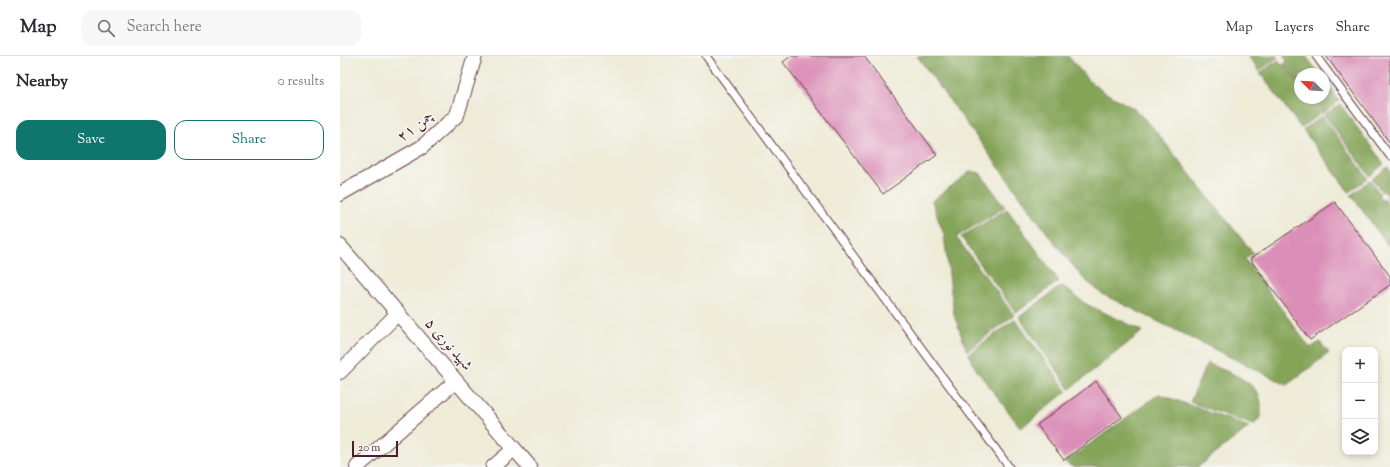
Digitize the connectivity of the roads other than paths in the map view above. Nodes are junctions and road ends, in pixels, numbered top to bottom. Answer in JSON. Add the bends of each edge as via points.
{"nodes":[{"id":1,"x":474,"y":56,"type":"edge"},
{"id":2,"x":706,"y":56,"type":"edge"},
{"id":3,"x":1316,"y":56,"type":"edge"},
{"id":4,"x":1390,"y":156,"type":"edge"},
{"id":5,"x":340,"y":194,"type":"edge"},
{"id":6,"x":340,"y":246,"type":"edge"},
{"id":7,"x":398,"y":313,"type":"junction"},
{"id":8,"x":340,"y":372,"type":"edge"},
{"id":9,"x":456,"y":381,"type":"junction"},
{"id":10,"x":514,"y":449,"type":"junction"},
{"id":11,"x":357,"y":467,"type":"edge"},
{"id":12,"x":493,"y":467,"type":"edge"},
{"id":13,"x":530,"y":467,"type":"edge"},
{"id":14,"x":1009,"y":467,"type":"edge"}],
"edges":[{"from":1,"to":5,"type":"street","name":"چمن ۲۱","via":[[458,115],[422,147]]},
{"from":2,"to":14,"type":"lane"},
{"from":3,"to":4,"type":"lane"},
{"from":6,"to":7,"type":"street","name":"شهید نوری ۵"},
{"from":7,"to":8,"type":"street"},
{"from":7,"to":9,"type":"street","name":"شهید نوری ۵"},
{"from":9,"to":10,"type":"street","name":"شهید نوری ۵"},
{"from":9,"to":11,"type":"street"},
{"from":10,"to":12,"type":"street"},
{"from":10,"to":13,"type":"street","name":"شهید نوری ۵"}]}
